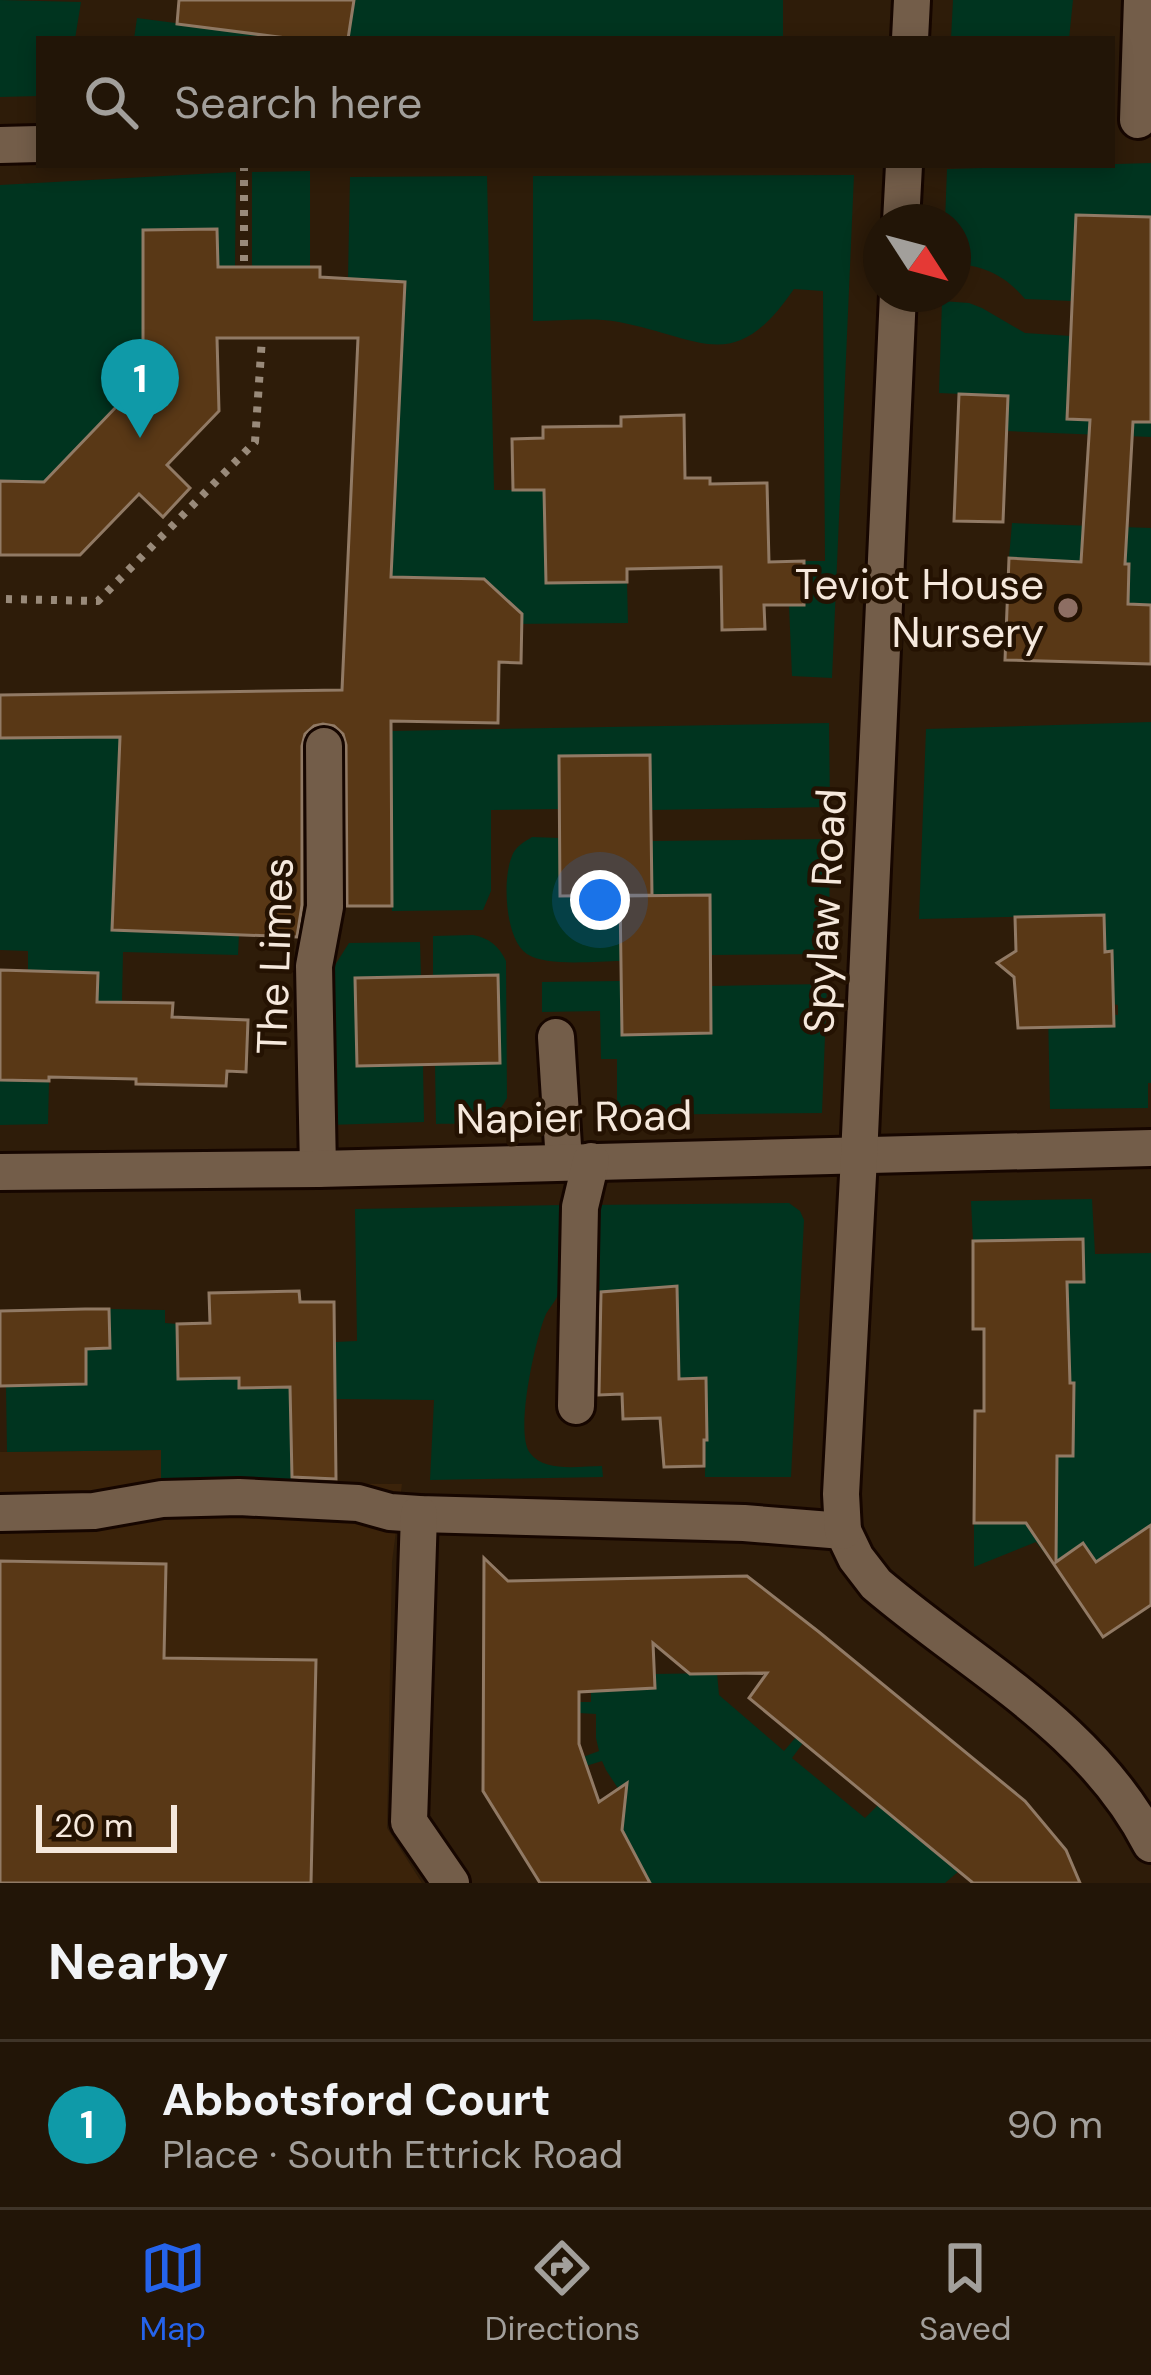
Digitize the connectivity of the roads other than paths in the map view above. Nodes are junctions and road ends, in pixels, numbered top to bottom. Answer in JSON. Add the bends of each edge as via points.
{"nodes":[{"id":1,"x":912,"y":0,"type":"edge"},
{"id":2,"x":1141,"y":0,"type":"edge"},
{"id":3,"x":910,"y":36,"type":"edge"},
{"id":4,"x":1134,"y":120,"type":"edge"},
{"id":5,"x":36,"y":144,"type":"edge"},
{"id":6,"x":0,"y":145,"type":"edge"},
{"id":7,"x":904,"y":168,"type":"edge"},
{"id":8,"x":903,"y":204,"type":"edge"},
{"id":9,"x":897,"y":312,"type":"edge"},
{"id":10,"x":324,"y":746,"type":"dead end"},
{"id":11,"x":556,"y":1037,"type":"dead end"},
{"id":12,"x":1151,"y":1148,"type":"edge"},
{"id":13,"x":860,"y":1156,"type":"junction"},
{"id":14,"x":577,"y":1162,"type":"junction"},
{"id":15,"x":318,"y":1169,"type":"junction"},
{"id":16,"x":0,"y":1172,"type":"edge"},
{"id":17,"x":576,"y":1406,"type":"dead end"},
{"id":18,"x":0,"y":1513,"type":"edge"},
{"id":19,"x":419,"y":1514,"type":"junction"},
{"id":20,"x":843,"y":1532,"type":"junction"},
{"id":21,"x":1151,"y":1844,"type":"edge"},
{"id":22,"x":451,"y":1883,"type":"edge"}],
"edges":[{"from":1,"to":3,"type":"street"},
{"from":2,"to":4,"type":"street"},
{"from":5,"to":6,"type":"street"},
{"from":7,"to":8,"type":"street"},
{"from":9,"to":13,"type":"street","name":"Spylaw Road"},
{"from":10,"to":15,"type":"street","name":"The Limes","via":[[326,907],[314,965]]},
{"from":11,"to":14,"type":"street"},
{"from":12,"to":13,"type":"street","name":"Napier Road"},
{"from":13,"to":14,"type":"street","name":"Napier Road"},
{"from":13,"to":20,"type":"street","name":"Spylaw Road"},
{"from":14,"to":15,"type":"street","name":"Napier Road"},
{"from":14,"to":17,"type":"street"},
{"from":15,"to":16,"type":"street","name":"Napier Road"},
{"from":18,"to":19,"type":"street","via":[[239,1497]]},
{"from":19,"to":20,"type":"street"},
{"from":19,"to":22,"type":"street","via":[[409,1822]]},
{"from":20,"to":21,"type":"street","via":[[876,1584],[1046,1714],[1122,1796]]}]}
